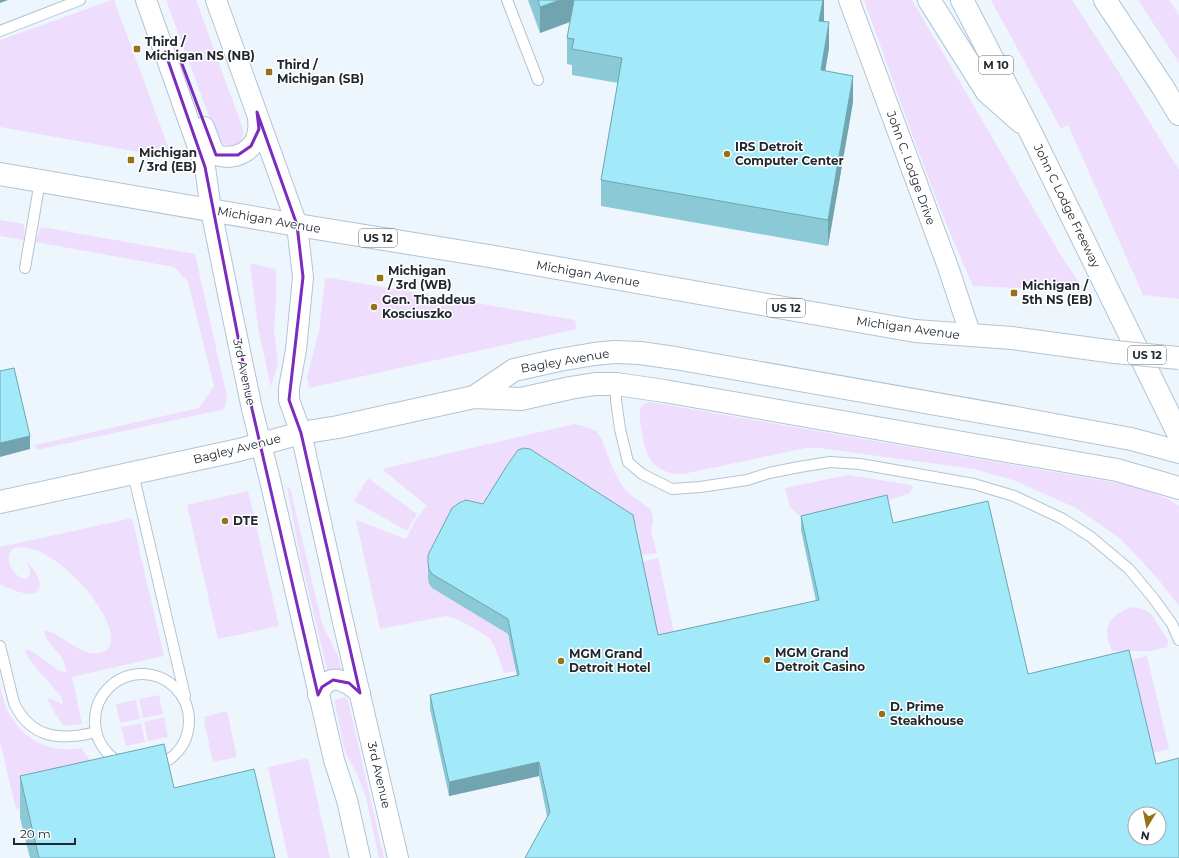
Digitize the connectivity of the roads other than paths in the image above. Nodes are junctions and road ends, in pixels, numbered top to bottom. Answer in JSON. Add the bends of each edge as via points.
{"nodes":[{"id":1,"x":80,"y":0,"type":"edge"},
{"id":2,"x":146,"y":0,"type":"edge"},
{"id":3,"x":216,"y":0,"type":"edge"},
{"id":4,"x":507,"y":0,"type":"edge"},
{"id":5,"x":849,"y":0,"type":"edge"},
{"id":6,"x":929,"y":0,"type":"edge"},
{"id":7,"x":962,"y":0,"type":"edge"},
{"id":8,"x":1105,"y":0,"type":"edge"},
{"id":9,"x":0,"y":31,"type":"edge"},
{"id":10,"x":165,"y":52,"type":"junction"},
{"id":11,"x":538,"y":80,"type":"dead end"},
{"id":12,"x":257,"y":112,"type":"junction"},
{"id":13,"x":1179,"y":114,"type":"edge"},
{"id":14,"x":1029,"y":129,"type":"junction"},
{"id":15,"x":0,"y":174,"type":"edge"},
{"id":16,"x":40,"y":181,"type":"junction"},
{"id":17,"x":212,"y":210,"type":"junction"},
{"id":18,"x":297,"y":225,"type":"junction"},
{"id":19,"x":25,"y":268,"type":"dead end"},
{"id":20,"x":972,"y":336,"type":"junction"},
{"id":21,"x":1179,"y":358,"type":"edge"},
{"id":22,"x":616,"y":384,"type":"junction"},
{"id":23,"x":474,"y":397,"type":"junction"},
{"id":24,"x":301,"y":433,"type":"junction"},
{"id":25,"x":1179,"y":435,"type":"edge"},
{"id":26,"x":261,"y":444,"type":"junction"},
{"id":27,"x":1179,"y":452,"type":"edge"},
{"id":28,"x":133,"y":473,"type":"junction"},
{"id":29,"x":1179,"y":488,"type":"edge"},
{"id":30,"x":0,"y":502,"type":"edge"},
{"id":31,"x":1179,"y":640,"type":"edge"},
{"id":32,"x":0,"y":646,"type":"edge"},
{"id":33,"x":360,"y":693,"type":"junction"},
{"id":34,"x":318,"y":695,"type":"junction"},
{"id":35,"x":188,"y":710,"type":"junction"},
{"id":36,"x":96,"y":732,"type":"junction"},
{"id":37,"x":360,"y":858,"type":"edge"},
{"id":38,"x":398,"y":858,"type":"edge"}],
"edges":[{"from":1,"to":9,"type":"lane"},
{"from":2,"to":10,"type":"street","name":"3rd Avenue"},
{"from":3,"to":12,"type":"street","name":"3rd Avenue"},
{"from":4,"to":11,"type":"lane"},
{"from":5,"to":20,"type":"street","name":"John C. Lodge Drive"},
{"from":6,"to":14,"type":"main road","via":[[986,92]]},
{"from":7,"to":14,"type":"main road","name":"John C Lodge Freeway","number":"M 10"},
{"from":8,"to":13,"type":"main road"},
{"from":10,"to":12,"type":"street","name":"3rd Avenue","via":[[179,56],[216,155],[238,155],[252,146],[258,129]]},
{"from":10,"to":17,"type":"street","name":"3rd Avenue","via":[[205,167]]},
{"from":12,"to":18,"type":"street","name":"3rd Avenue"},
{"from":14,"to":25,"type":"main road","name":"John C Lodge Freeway","number":"M 10"},
{"from":15,"to":16,"type":"main road","name":"Michigan Avenue","number":"US 12"},
{"from":16,"to":17,"type":"main road","name":"Michigan Avenue","number":"US 12"},
{"from":16,"to":19,"type":"lane"},
{"from":17,"to":18,"type":"main road","name":"Michigan Avenue","number":"US 12"},
{"from":17,"to":26,"type":"street","name":"3rd Avenue","via":[[242,364]]},
{"from":18,"to":20,"type":"main road","name":"Michigan Avenue","number":"US 12","via":[[915,331]]},
{"from":18,"to":24,"type":"street","name":"3rd Avenue","via":[[303,277],[289,400]]},
{"from":20,"to":21,"type":"main road","name":"Michigan Avenue","number":"US 12","bridge":true,"via":[[1012,338]]},
{"from":22,"to":23,"type":"main road","name":"Bagley Avenue","via":[[596,384],[521,398]]},
{"from":22,"to":29,"type":"main road","name":"Bagley Avenue","via":[[1117,470]]},
{"from":22,"to":31,"type":"lane","via":[[620,429],[628,462],[642,474],[672,489],[739,481],[830,462],[860,464],[974,484],[1014,496],[1063,519],[1091,537],[1129,569],[1159,605]]},
{"from":23,"to":24,"type":"main road","name":"Bagley Avenue"},
{"from":23,"to":27,"type":"main road","name":"Bagley Avenue","via":[[514,370],[594,354],[640,353],[1131,439]]},
{"from":24,"to":26,"type":"main road","name":"Bagley Avenue"},
{"from":24,"to":33,"type":"street","name":"3rd Avenue"},
{"from":26,"to":28,"type":"main road","name":"Bagley Avenue"},
{"from":26,"to":34,"type":"street","name":"3rd Avenue"},
{"from":28,"to":30,"type":"main road","name":"Bagley Avenue"},
{"from":28,"to":35,"type":"lane"},
{"from":32,"to":36,"type":"lane","via":[[14,703],[23,718],[46,734],[64,737]]},
{"from":33,"to":34,"type":"street","via":[[349,683],[332,680],[322,687]]},
{"from":33,"to":38,"type":"street","name":"3rd Avenue"},
{"from":34,"to":37,"type":"street","name":"3rd Avenue"},
{"from":35,"to":36,"type":"lane","via":[[188,731],[183,744],[169,760],[156,766],[136,768],[122,764],[106,751]]},
{"from":35,"to":36,"type":"lane","via":[[182,695],[172,684],[158,676],[135,674],[113,683],[103,694],[96,709]]}]}
